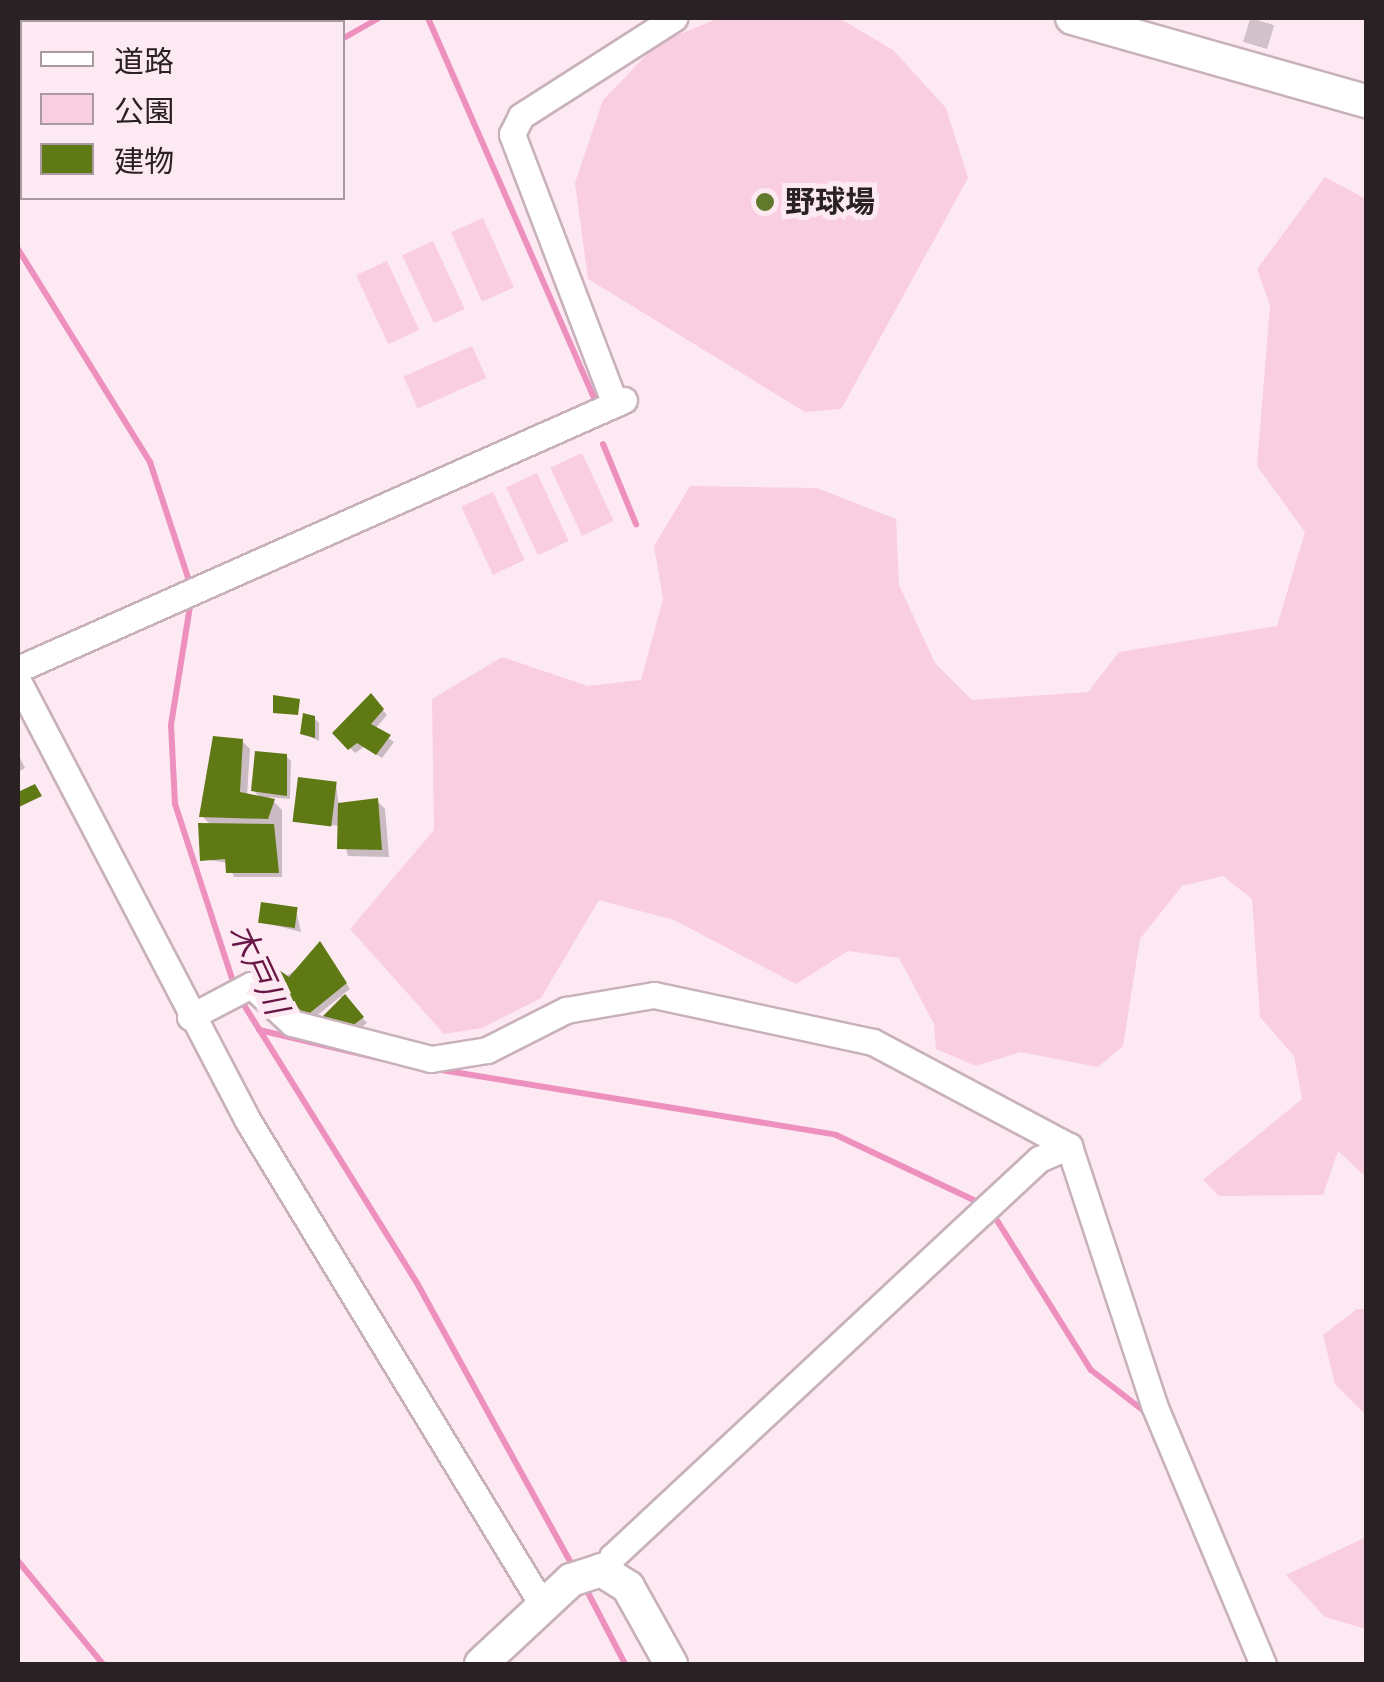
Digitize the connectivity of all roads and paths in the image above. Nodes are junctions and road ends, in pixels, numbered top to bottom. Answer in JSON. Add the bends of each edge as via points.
{"nodes":[{"id":1,"x":674,"y":18,"type":"edge"},
{"id":2,"x":1072,"y":18,"type":"edge"},
{"id":3,"x":1366,"y":101,"type":"edge"},
{"id":4,"x":18,"y":669,"type":"edge"},
{"id":5,"x":18,"y":681,"type":"edge"},
{"id":6,"x":190,"y":1017,"type":"junction"},
{"id":7,"x":1068,"y":1146,"type":"junction"},
{"id":8,"x":588,"y":1574,"type":"junction"},
{"id":9,"x":542,"y":1606,"type":"junction"},
{"id":10,"x":481,"y":1664,"type":"edge"},
{"id":11,"x":672,"y":1664,"type":"edge"},
{"id":12,"x":1264,"y":1664,"type":"edge"}],
"edges":[{"from":1,"to":4,"type":"street","via":[[521,116],[512,134],[619,402]]},
{"from":2,"to":3,"type":"main road","via":[[1252,55]]},
{"from":5,"to":6,"type":"street"},
{"from":6,"to":7,"type":"street","via":[[251,986],[302,1027],[431,1059],[488,1050],[566,1010],[654,995],[873,1042]]},
{"from":6,"to":9,"type":"street"},
{"from":7,"to":8,"type":"street","via":[[1039,1159]]},
{"from":7,"to":12,"type":"street","via":[[1154,1406]]},
{"from":8,"to":9,"type":"main road"},
{"from":8,"to":11,"type":"main road","via":[[628,1587]]},
{"from":9,"to":10,"type":"main road"}]}
